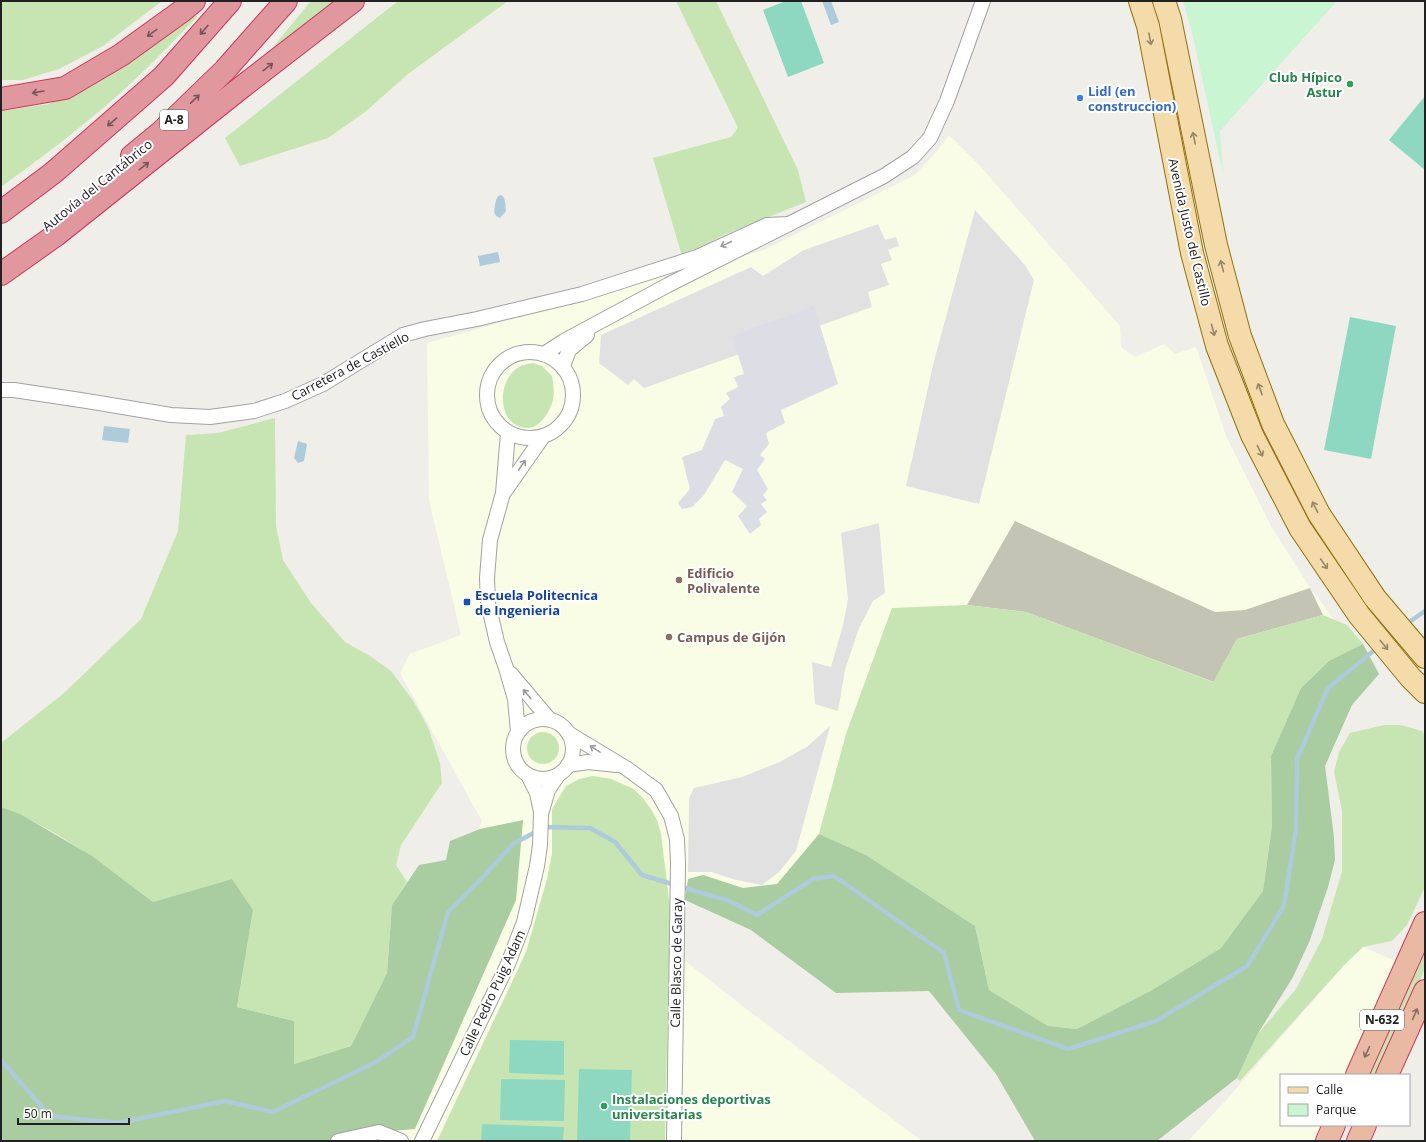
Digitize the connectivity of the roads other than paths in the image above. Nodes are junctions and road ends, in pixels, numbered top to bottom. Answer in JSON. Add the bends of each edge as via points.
{"nodes":[{"id":1,"x":194,"y":1,"type":"edge"},
{"id":2,"x":230,"y":1,"type":"edge"},
{"id":3,"x":286,"y":1,"type":"edge"},
{"id":4,"x":353,"y":1,"type":"edge"},
{"id":5,"x":982,"y":1,"type":"edge"},
{"id":6,"x":1140,"y":1,"type":"edge"},
{"id":7,"x":1164,"y":1,"type":"edge"},
{"id":8,"x":1,"y":99,"type":"edge"},
{"id":9,"x":1,"y":212,"type":"edge"},
{"id":10,"x":789,"y":224,"type":"junction"},
{"id":11,"x":1,"y":258,"type":"edge"},
{"id":12,"x":1,"y":274,"type":"edge"},
{"id":13,"x":625,"y":280,"type":"junction"},
{"id":14,"x":668,"y":285,"type":"junction"},
{"id":15,"x":610,"y":316,"type":"junction"},
{"id":16,"x":544,"y":354,"type":"junction"},
{"id":17,"x":562,"y":366,"type":"junction"},
{"id":18,"x":1,"y":390,"type":"edge"},
{"id":19,"x":508,"y":433,"type":"junction"},
{"id":20,"x":542,"y":438,"type":"junction"},
{"id":21,"x":503,"y":493,"type":"junction"},
{"id":22,"x":1425,"y":657,"type":"edge"},
{"id":23,"x":506,"y":668,"type":"junction"},
{"id":24,"x":1418,"y":685,"type":"edge"},
{"id":25,"x":549,"y":719,"type":"junction"},
{"id":26,"x":518,"y":732,"type":"junction"},
{"id":27,"x":568,"y":733,"type":"junction"},
{"id":28,"x":621,"y":765,"type":"junction"},
{"id":29,"x":563,"y":770,"type":"junction"},
{"id":30,"x":528,"y":775,"type":"junction"},
{"id":31,"x":541,"y":814,"type":"junction"},
{"id":32,"x":1425,"y":923,"type":"edge"},
{"id":33,"x":1425,"y":991,"type":"edge"},
{"id":34,"x":1357,"y":1074,"type":"edge"},
{"id":35,"x":1387,"y":1074,"type":"edge"},
{"id":36,"x":1334,"y":1126,"type":"edge"},
{"id":37,"x":1365,"y":1126,"type":"edge"},
{"id":38,"x":338,"y":1141,"type":"edge"},
{"id":39,"x":400,"y":1141,"type":"edge"},
{"id":40,"x":422,"y":1141,"type":"edge"},
{"id":41,"x":674,"y":1141,"type":"edge"},
{"id":42,"x":1327,"y":1141,"type":"edge"},
{"id":43,"x":1358,"y":1141,"type":"edge"}],
"edges":[{"from":1,"to":8,"type":"highway","one_way":true,"via":[[121,55],[65,88]]},
{"from":2,"to":9,"type":"highway","one_way":true,"via":[[164,76],[53,173]]},
{"from":11,"to":3,"type":"highway","name":"Autovía del Cantábrico","number":"A-8","one_way":true,"via":[[49,225],[160,133],[225,70]]},
{"from":12,"to":4,"type":"highway","one_way":true,"via":[[56,235]]},
{"from":5,"to":10,"type":"street","name":"Carretera de Castiello","via":[[947,101],[930,138],[913,157],[884,176]]},
{"from":6,"to":24,"type":"main road","name":"Avenida Justo del Castillo","one_way":true,"via":[[1148,26],[1192,253],[1218,346],[1252,435],[1300,528],[1359,615]]},
{"from":22,"to":7,"type":"main road","name":"Avenida Justo del Castillo","one_way":true,"via":[[1375,598],[1319,514],[1273,424],[1240,336],[1216,245],[1170,19]]},
{"from":10,"to":13,"type":"street","name":"Carretera de Castiello","one_way":true,"via":[[767,225],[697,257]]},
{"from":10,"to":14,"type":"street","name":"Carretera de Castiello"},
{"from":13,"to":14,"type":"street","name":"Carretera de Castiello","via":[[648,277]]},
{"from":13,"to":18,"type":"street","name":"Carretera de Castiello","via":[[582,294],[403,335],[323,384],[254,411],[210,417],[171,415],[86,400]]},
{"from":14,"to":15,"type":"street"},
{"from":15,"to":16,"type":"street"},
{"from":15,"to":17,"type":"street","via":[[569,350]]},
{"from":16,"to":17,"type":"street"},
{"from":16,"to":19,"type":"street","via":[[529,351],[510,356],[498,365],[488,382],[486,397],[492,416]]},
{"from":17,"to":20,"type":"street","via":[[573,393],[572,408],[564,422]]},
{"from":19,"to":20,"type":"street","via":[[522,438]]},
{"from":19,"to":21,"type":"street"},
{"from":21,"to":20,"type":"street","one_way":true},
{"from":21,"to":23,"type":"street","via":[[490,540],[487,578],[488,603]]},
{"from":25,"to":23,"type":"street","one_way":true},
{"from":23,"to":26,"type":"street","via":[[515,699]]},
{"from":25,"to":26,"type":"street","via":[[538,719],[528,723]]},
{"from":25,"to":27,"type":"street","via":[[558,723]]},
{"from":26,"to":30,"type":"street","via":[[514,742],[514,757],[518,767]]},
{"from":28,"to":27,"type":"street","one_way":true},
{"from":27,"to":29,"type":"street","via":[[573,749]]},
{"from":28,"to":29,"type":"street","via":[[588,762]]},
{"from":28,"to":41,"type":"street","name":"Calle Blasco de Garay","via":[[656,790],[671,816],[677,839]]},
{"from":29,"to":30,"type":"street","via":[[548,778],[538,779]]},
{"from":29,"to":31,"type":"street","name":"Calle Pedro Puig Adam","via":[[548,790]]},
{"from":30,"to":31,"type":"street","name":"Calle Pedro Puig Adam","via":[[537,793]]},
{"from":31,"to":40,"type":"street","name":"Calle Pedro Puig Adam","via":[[537,866],[524,922],[508,964]]},
{"from":32,"to":34,"type":"highway","number":"N-632","one_way":true},
{"from":35,"to":33,"type":"highway","number":"N-632","one_way":true},
{"from":36,"to":42,"type":"highway"},
{"from":37,"to":43,"type":"highway"},
{"from":38,"to":39,"type":"street","via":[[379,1132]]}]}
